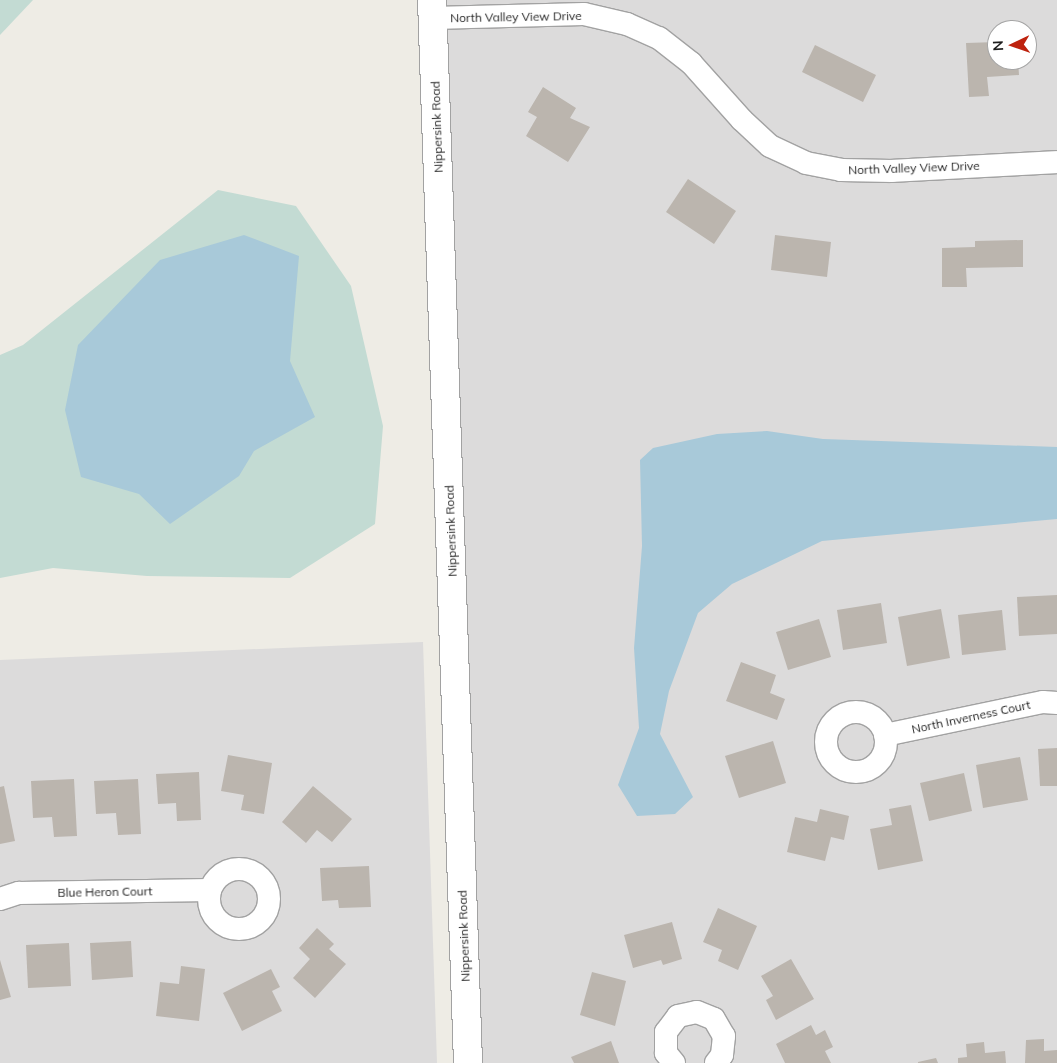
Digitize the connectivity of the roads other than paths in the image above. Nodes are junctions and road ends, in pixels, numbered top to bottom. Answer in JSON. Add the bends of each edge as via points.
{"nodes":[{"id":1,"x":433,"y":9,"type":"edge"},
{"id":2,"x":1057,"y":162,"type":"edge"},
{"id":3,"x":1057,"y":702,"type":"edge"},
{"id":4,"x":885,"y":735,"type":"dead end"},
{"id":5,"x":210,"y":890,"type":"dead end"},
{"id":6,"x":0,"y":898,"type":"edge"},
{"id":7,"x":468,"y":1063,"type":"edge"},
{"id":8,"x":674,"y":1063,"type":"edge"},
{"id":9,"x":716,"y":1063,"type":"edge"}],
"edges":[{"from":1,"to":2,"type":"street","name":"North Valley View Drive","via":[[584,14],[627,24],[659,38],[691,63],[770,146],[806,163],[841,170],[892,171]]},
{"from":1,"to":7,"type":"street","name":"Nippersink Road"},
{"from":3,"to":4,"type":"street","name":"North Inverness Court","via":[[1043,702]]},
{"from":5,"to":6,"type":"street","name":"Blue Heron Court","via":[[19,893]]},
{"from":8,"to":9,"type":"street","via":[[666,1053],[666,1032],[678,1016],[697,1012],[714,1019],[724,1036],[722,1055]]}]}
